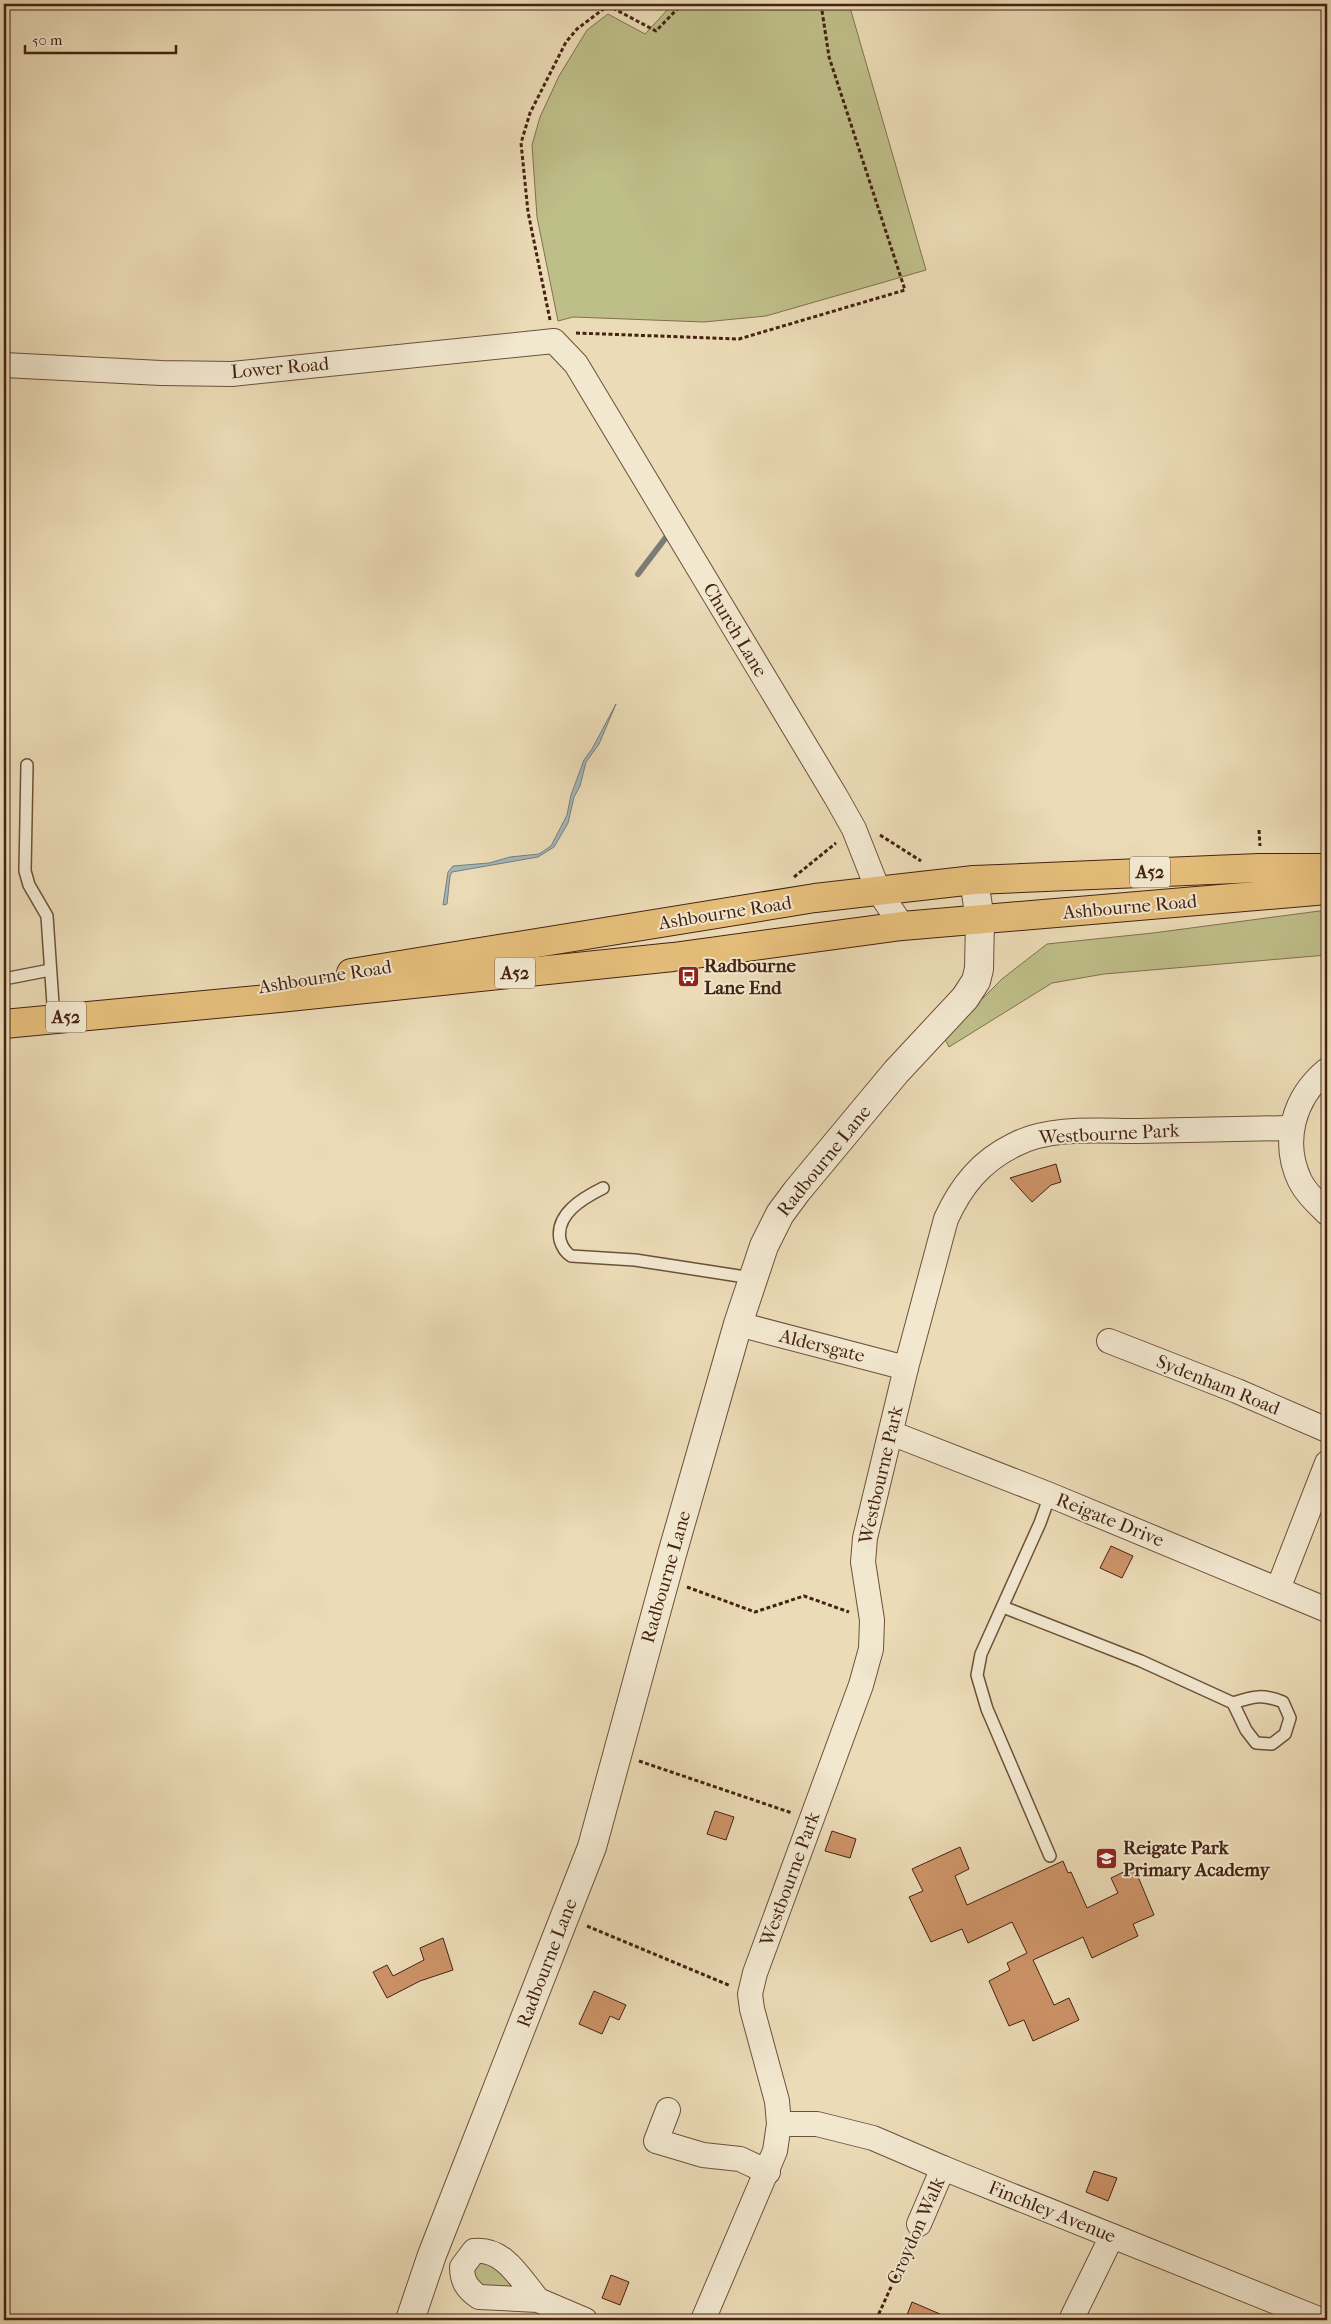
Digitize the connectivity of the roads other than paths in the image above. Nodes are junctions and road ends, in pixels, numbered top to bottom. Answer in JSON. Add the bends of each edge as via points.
{"nodes":[{"id":1,"x":554,"y":341,"type":"joint"},
{"id":2,"x":4,"y":365,"type":"edge"},
{"id":3,"x":26,"y":765,"type":"dead end"},
{"id":4,"x":1327,"y":868,"type":"edge"},
{"id":5,"x":974,"y":880,"type":"junction"},
{"id":6,"x":878,"y":890,"type":"junction"},
{"id":7,"x":1327,"y":890,"type":"edge"},
{"id":8,"x":980,"y":920,"type":"junction"},
{"id":9,"x":902,"y":926,"type":"junction"},
{"id":10,"x":50,"y":970,"type":"junction"},
{"id":11,"x":4,"y":979,"type":"edge"},
{"id":12,"x":128,"y":1011,"type":"junction"},
{"id":13,"x":54,"y":1019,"type":"junction"},
{"id":14,"x":4,"y":1024,"type":"edge"},
{"id":15,"x":1327,"y":1070,"type":"edge"},
{"id":16,"x":1291,"y":1128,"type":"junction"},
{"id":17,"x":603,"y":1188,"type":"dead end"},
{"id":18,"x":1327,"y":1213,"type":"edge"},
{"id":19,"x":752,"y":1278,"type":"junction"},
{"id":20,"x":738,"y":1324,"type":"junction"},
{"id":21,"x":1109,"y":1341,"type":"dead end"},
{"id":22,"x":906,"y":1368,"type":"junction"},
{"id":23,"x":1327,"y":1430,"type":"edge"},
{"id":24,"x":891,"y":1433,"type":"junction"},
{"id":25,"x":1327,"y":1463,"type":"edge"},
{"id":26,"x":1050,"y":1495,"type":"junction"},
{"id":27,"x":1278,"y":1589,"type":"junction"},
{"id":28,"x":1003,"y":1607,"type":"junction"},
{"id":29,"x":1327,"y":1610,"type":"edge"},
{"id":30,"x":1233,"y":1703,"type":"junction"},
{"id":31,"x":1050,"y":1856,"type":"dead end"},
{"id":32,"x":668,"y":2110,"type":"dead end"},
{"id":33,"x":779,"y":2124,"type":"junction"},
{"id":34,"x":943,"y":2168,"type":"junction"},
{"id":35,"x":768,"y":2172,"type":"junction"},
{"id":36,"x":919,"y":2224,"type":"road end"},
{"id":37,"x":1112,"y":2236,"type":"junction"},
{"id":38,"x":538,"y":2300,"type":"dead end"},
{"id":39,"x":410,"y":2320,"type":"edge"},
{"id":40,"x":585,"y":2320,"type":"edge"},
{"id":41,"x":703,"y":2320,"type":"edge"},
{"id":42,"x":1071,"y":2320,"type":"edge"},
{"id":43,"x":1318,"y":2320,"type":"edge"}],
"edges":[{"from":1,"to":2,"type":"street","name":"Lower Road","via":[[232,374]]},
{"from":1,"to":6,"type":"street","name":"Church Lane","via":[[576,364],[836,797],[854,829]]},
{"from":3,"to":10,"type":"lane","via":[[25,871],[46,916]]},
{"from":4,"to":5,"type":"highway","name":"Ashbourne Road","number":"A52"},
{"from":5,"to":6,"type":"highway","name":"Ashbourne Road","number":"A52"},
{"from":5,"to":8,"type":"street","name":"Radbourne Lane"},
{"from":6,"to":9,"type":"street","name":"Church Lane"},
{"from":6,"to":12,"type":"highway","name":"Ashbourne Road","number":"A52","via":[[756,907]]},
{"from":7,"to":8,"type":"highway","name":"Ashbourne Road","number":"A52"},
{"from":8,"to":9,"type":"highway","name":"Ashbourne Road","number":"A52"},
{"from":8,"to":19,"type":"street","name":"Radbourne Lane","via":[[976,981],[965,998],[896,1072],[797,1191],[771,1230]]},
{"from":9,"to":12,"type":"highway","name":"Ashbourne Road","number":"A52","via":[[673,957]]},
{"from":10,"to":11,"type":"lane"},
{"from":10,"to":13,"type":"lane"},
{"from":12,"to":13,"type":"highway","name":"Ashbourne Road","number":"A52"},
{"from":13,"to":14,"type":"highway","name":"Ashbourne Road","number":"A52"},
{"from":15,"to":16,"type":"street","via":[[1313,1082]]},
{"from":16,"to":18,"type":"street","via":[[1292,1154],[1300,1182]]},
{"from":16,"to":22,"type":"street","name":"Westbourne Park","via":[[1041,1135],[1015,1144],[989,1159],[969,1179],[946,1219]]},
{"from":17,"to":19,"type":"lane","via":[[588,1195],[564,1218],[559,1235],[563,1249],[571,1256],[635,1260]]},
{"from":19,"to":20,"type":"street","name":"Radbourne Lane"},
{"from":20,"to":22,"type":"street","name":"Aldersgate"},
{"from":20,"to":39,"type":"street","name":"Radbourne Lane","via":[[592,1847],[432,2255]]},
{"from":21,"to":23,"type":"street","name":"Sydenham Road"},
{"from":22,"to":24,"type":"street","name":"Westbourne Park"},
{"from":24,"to":26,"type":"street","name":"Reigate Drive"},
{"from":24,"to":33,"type":"street","name":"Westbourne Park","via":[[865,1538],[863,1562],[872,1620],[871,1648],[861,1685],[750,1994],[777,2101]]},
{"from":25,"to":27,"type":"street"},
{"from":26,"to":27,"type":"street","name":"Reigate Drive"},
{"from":26,"to":28,"type":"lane"},
{"from":27,"to":29,"type":"street","name":"Reigate Drive"},
{"from":28,"to":30,"type":"lane","via":[[1141,1661]]},
{"from":28,"to":31,"type":"lane","via":[[981,1654],[977,1675],[987,1709]]},
{"from":30,"to":30,"type":"lane","via":[[1266,1695],[1283,1702],[1290,1718],[1285,1734],[1272,1744],[1256,1743]]},
{"from":32,"to":35,"type":"street","via":[[656,2141],[703,2155],[740,2158]]},
{"from":33,"to":34,"type":"street","name":"Finchley Avenue","via":[[817,2124],[849,2131]]},
{"from":33,"to":35,"type":"street","name":"Westbourne Park"},
{"from":34,"to":36,"type":"street","name":"Croydon Walk"},
{"from":34,"to":37,"type":"street","name":"Finchley Avenue"},
{"from":35,"to":41,"type":"street","name":"Westbourne Park"},
{"from":37,"to":42,"type":"street"},
{"from":37,"to":43,"type":"street","name":"Finchley Avenue"},
{"from":38,"to":40,"type":"street"}]}
